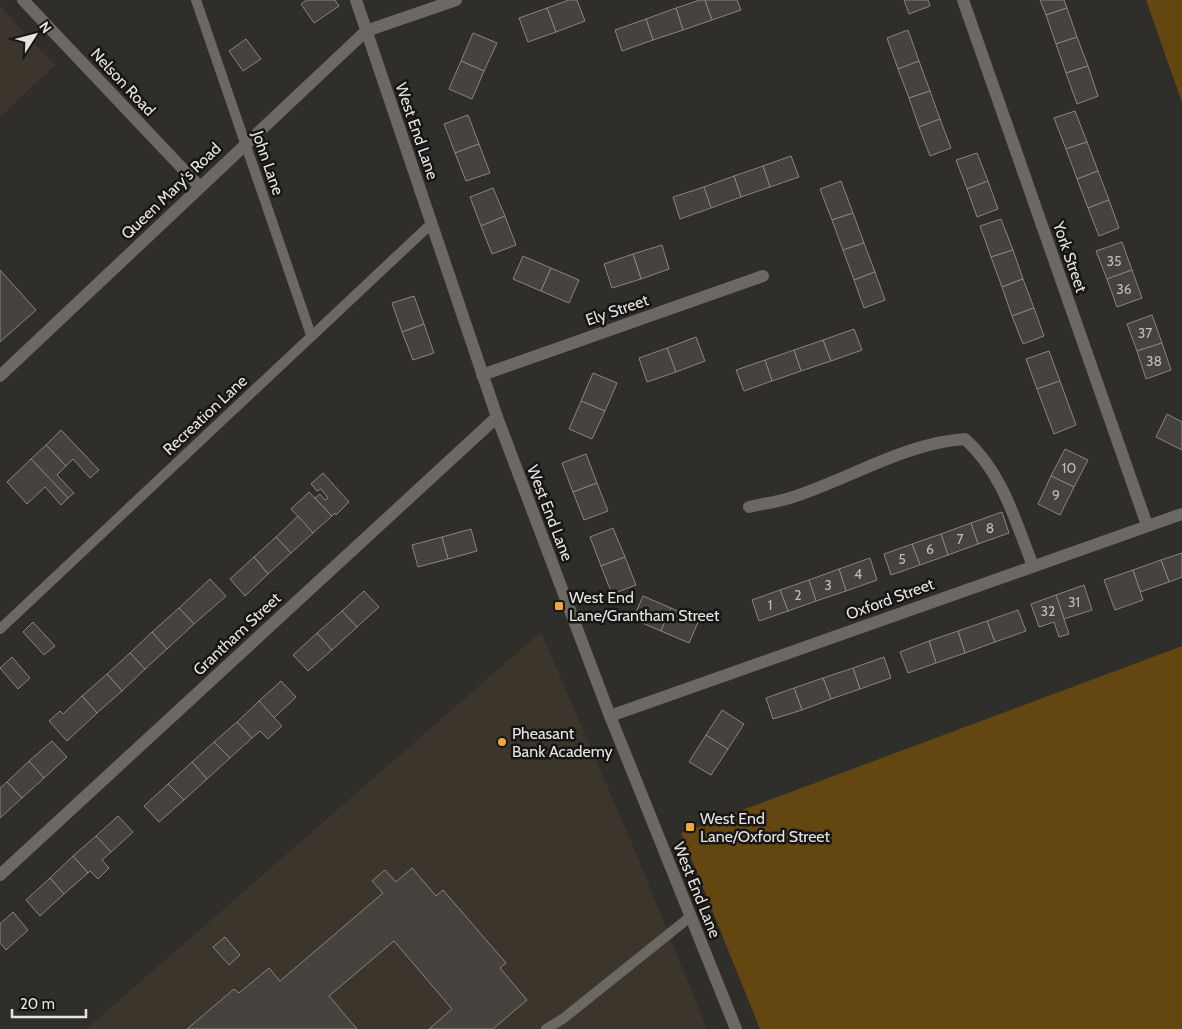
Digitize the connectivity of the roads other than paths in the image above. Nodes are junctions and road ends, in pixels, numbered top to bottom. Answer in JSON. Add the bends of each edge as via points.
{"nodes":[{"id":1,"x":23,"y":0,"type":"edge"},
{"id":2,"x":196,"y":0,"type":"edge"},
{"id":3,"x":356,"y":0,"type":"edge"},
{"id":4,"x":456,"y":0,"type":"edge"},
{"id":5,"x":963,"y":0,"type":"edge"},
{"id":6,"x":366,"y":31,"type":"junction"},
{"id":7,"x":245,"y":143,"type":"junction"},
{"id":8,"x":200,"y":187,"type":"junction"},
{"id":9,"x":431,"y":224,"type":"junction"},
{"id":10,"x":763,"y":276,"type":"dead end"},
{"id":11,"x":311,"y":336,"type":"junction"},
{"id":12,"x":482,"y":374,"type":"junction"},
{"id":13,"x":0,"y":376,"type":"edge"},
{"id":14,"x":497,"y":417,"type":"junction"},
{"id":15,"x":748,"y":508,"type":"dead end"},
{"id":16,"x":1182,"y":514,"type":"edge"},
{"id":17,"x":1146,"y":525,"type":"junction"},
{"id":18,"x":1033,"y":566,"type":"junction"},
{"id":19,"x":0,"y":629,"type":"edge"},
{"id":20,"x":610,"y":716,"type":"junction"},
{"id":21,"x":0,"y":875,"type":"edge"},
{"id":22,"x":690,"y":917,"type":"junction"},
{"id":23,"x":546,"y":1029,"type":"edge"},
{"id":24,"x":736,"y":1029,"type":"edge"}],
"edges":[{"from":1,"to":8,"type":"street","name":"Nelson Road"},
{"from":2,"to":7,"type":"lane","name":"John Lane"},
{"from":3,"to":6,"type":"street","name":"West End Lane"},
{"from":4,"to":6,"type":"street"},
{"from":5,"to":17,"type":"street","name":"York Street"},
{"from":6,"to":7,"type":"street","name":"Queen Mary's Road"},
{"from":6,"to":9,"type":"street","name":"West End Lane"},
{"from":7,"to":8,"type":"street","name":"Queen Mary's Road"},
{"from":7,"to":11,"type":"lane","name":"John Lane"},
{"from":8,"to":13,"type":"street","name":"Queen Mary's Road"},
{"from":9,"to":11,"type":"lane","name":"Recreation Lane"},
{"from":9,"to":12,"type":"street","name":"West End Lane"},
{"from":10,"to":12,"type":"street","name":"Ely Street"},
{"from":11,"to":19,"type":"lane","name":"Recreation Lane"},
{"from":12,"to":14,"type":"street","name":"West End Lane"},
{"from":14,"to":20,"type":"street","name":"West End Lane"},
{"from":14,"to":21,"type":"street","name":"Grantham Street"},
{"from":15,"to":18,"type":"street","via":[[790,498],[908,452],[965,438],[980,452],[1003,489]]},
{"from":16,"to":17,"type":"street","name":"Oxford Street"},
{"from":17,"to":18,"type":"street","name":"Oxford Street"},
{"from":18,"to":20,"type":"street","name":"Oxford Street"},
{"from":20,"to":22,"type":"street","name":"West End Lane"},
{"from":22,"to":23,"type":"lane"},
{"from":22,"to":24,"type":"street","name":"West End Lane"}]}
